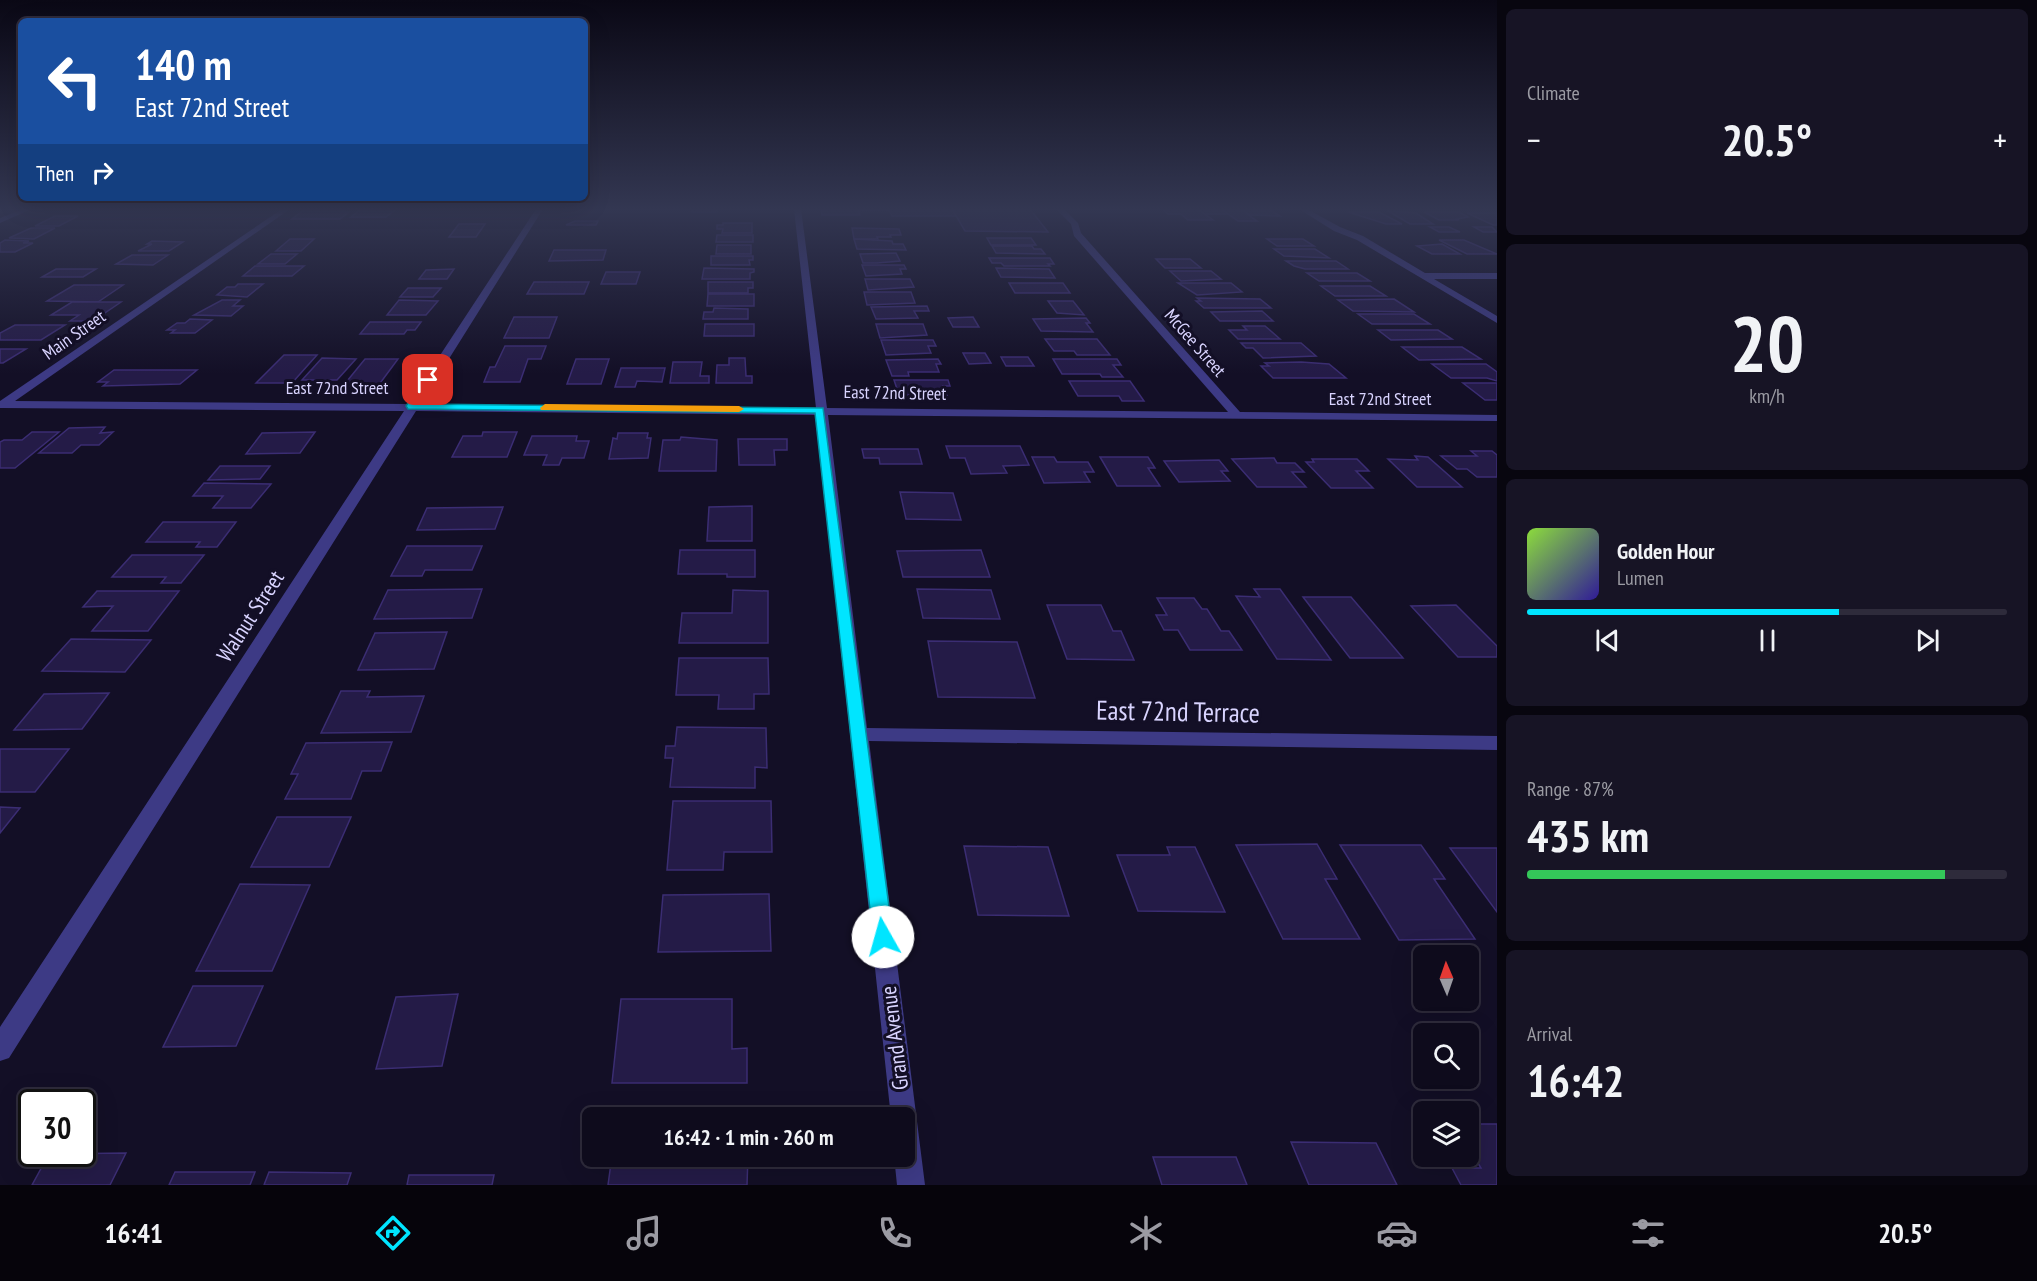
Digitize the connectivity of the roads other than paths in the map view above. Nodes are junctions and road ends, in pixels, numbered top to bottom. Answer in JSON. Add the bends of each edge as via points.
{"nodes":[{"id":1,"x":205,"y":264,"type":"edge"},
{"id":2,"x":503,"y":264,"type":"edge"},
{"id":3,"x":804,"y":264,"type":"edge"},
{"id":4,"x":1104,"y":264,"type":"edge"},
{"id":5,"x":1404,"y":264,"type":"edge"},
{"id":6,"x":1423,"y":276,"type":"junction"},
{"id":7,"x":1497,"y":276,"type":"edge"},
{"id":8,"x":1497,"y":320,"type":"edge"},
{"id":9,"x":1,"y":405,"type":"edge"},
{"id":10,"x":411,"y":406,"type":"junction"},
{"id":11,"x":819,"y":410,"type":"junction"},
{"id":12,"x":1237,"y":416,"type":"junction"},
{"id":13,"x":1497,"y":418,"type":"edge"},
{"id":14,"x":859,"y":734,"type":"junction"},
{"id":15,"x":1497,"y":743,"type":"edge"},
{"id":16,"x":0,"y":1049,"type":"edge"},
{"id":17,"x":903,"y":1107,"type":"edge"},
{"id":18,"x":909,"y":1167,"type":"edge"},
{"id":19,"x":911,"y":1185,"type":"edge"}],
"edges":[{"from":1,"to":9,"type":"street","name":"Main Street"},
{"from":2,"to":10,"type":"street","name":"Walnut Street"},
{"from":3,"to":11,"type":"street","name":"Grand Avenue"},
{"from":4,"to":12,"type":"street","name":"McGee Street"},
{"from":5,"to":6,"type":"street"},
{"from":6,"to":7,"type":"street"},
{"from":6,"to":8,"type":"street"},
{"from":9,"to":10,"type":"street","name":"East 72nd Street"},
{"from":10,"to":11,"type":"street","name":"East 72nd Street"},
{"from":10,"to":16,"type":"street","name":"Walnut Street"},
{"from":11,"to":12,"type":"street","name":"East 72nd Street"},
{"from":11,"to":14,"type":"street","name":"Grand Avenue"},
{"from":12,"to":13,"type":"street","name":"East 72nd Street"},
{"from":14,"to":15,"type":"street","name":"East 72nd Terrace"},
{"from":14,"to":17,"type":"street","name":"Grand Avenue"},
{"from":18,"to":19,"type":"street"}]}
